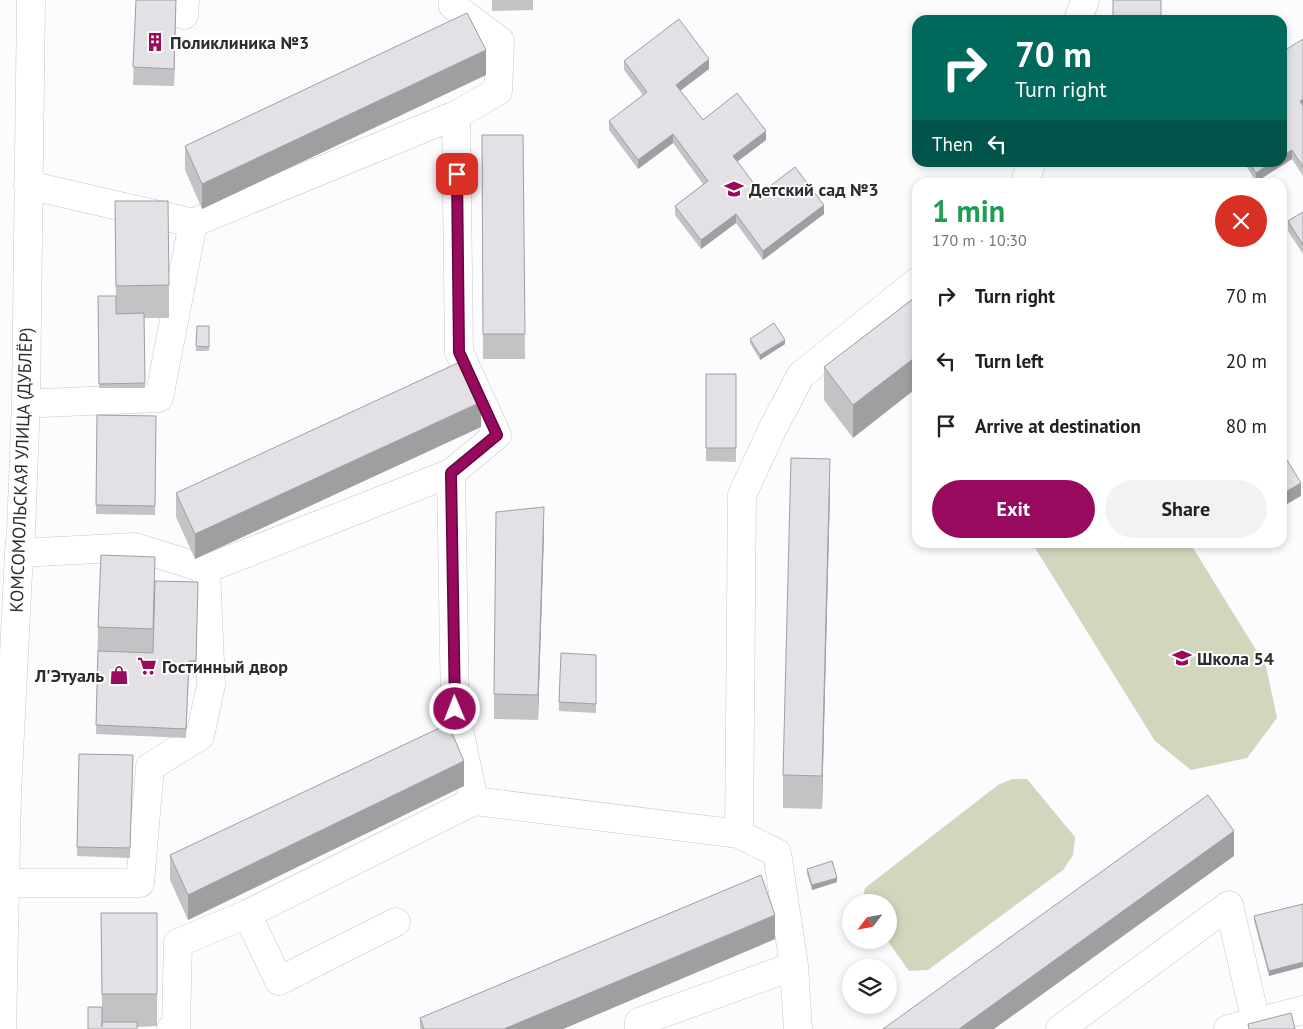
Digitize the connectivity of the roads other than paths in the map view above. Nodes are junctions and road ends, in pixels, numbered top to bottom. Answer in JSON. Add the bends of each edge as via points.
{"nodes":[{"id":1,"x":31,"y":0,"type":"edge"},
{"id":2,"x":453,"y":0,"type":"edge"},
{"id":3,"x":1084,"y":0,"type":"edge"},
{"id":4,"x":1080,"y":15,"type":"edge"},
{"id":5,"x":456,"y":115,"type":"junction"},
{"id":6,"x":28,"y":185,"type":"junction"},
{"id":7,"x":193,"y":223,"type":"junction"},
{"id":8,"x":912,"y":286,"type":"edge"},
{"id":9,"x":26,"y":400,"type":"junction"},
{"id":10,"x":451,"y":473,"type":"junction"},
{"id":11,"x":19,"y":553,"type":"junction"},
{"id":12,"x":206,"y":570,"type":"junction"},
{"id":13,"x":474,"y":801,"type":"junction"},
{"id":14,"x":739,"y":834,"type":"junction"},
{"id":15,"x":5,"y":884,"type":"junction"},
{"id":16,"x":247,"y":914,"type":"junction"},
{"id":17,"x":396,"y":922,"type":"dead end"},
{"id":18,"x":794,"y":966,"type":"junction"},
{"id":19,"x":1303,"y":1010,"type":"edge"},
{"id":20,"x":1256,"y":1022,"type":"junction"},
{"id":21,"x":634,"y":1027,"type":"edge"},
{"id":22,"x":2,"y":1029,"type":"edge"},
{"id":23,"x":171,"y":1029,"type":"edge"},
{"id":24,"x":798,"y":1029,"type":"edge"},
{"id":25,"x":1060,"y":1029,"type":"edge"},
{"id":26,"x":1228,"y":1029,"type":"edge"}],
"edges":[{"from":1,"to":6,"type":"street","name":"КОМСОМОЛЬСКАЯ УЛИЦА (ДУБЛЁР)"},
{"from":2,"to":5,"type":"street","via":[[453,6],[500,41],[498,91]]},
{"from":3,"to":4,"type":"street"},
{"from":5,"to":7,"type":"street"},
{"from":5,"to":10,"type":"street","via":[[459,352],[497,435]]},
{"from":6,"to":7,"type":"street"},
{"from":6,"to":9,"type":"street","name":"КОМСОМОЛЬСКАЯ УЛИЦА (ДУБЛЁР)"},
{"from":7,"to":9,"type":"street","via":[[160,398],[42,403]]},
{"from":8,"to":14,"type":"street","via":[[801,376],[742,495]]},
{"from":9,"to":11,"type":"street","name":"КОМСОМОЛЬСКАЯ УЛИЦА (ДУБЛЁР)"},
{"from":10,"to":12,"type":"street"},
{"from":10,"to":13,"type":"street","via":[[455,709]]},
{"from":11,"to":12,"type":"street","via":[[135,547]]},
{"from":11,"to":15,"type":"street","name":"КОМСОМОЛЬСКАЯ УЛИЦА (ДУБЛЁР)"},
{"from":12,"to":15,"type":"street","via":[[211,685],[200,736],[150,767],[140,883]]},
{"from":13,"to":14,"type":"street"},
{"from":13,"to":16,"type":"street"},
{"from":14,"to":18,"type":"street","via":[[777,853]]},
{"from":15,"to":22,"type":"street","name":"КОМСОМОЛЬСКАЯ УЛИЦА (ДУБЛЁР)"},
{"from":16,"to":17,"type":"street","via":[[279,980]]},
{"from":16,"to":23,"type":"street","via":[[178,943],[176,1027]]},
{"from":18,"to":21,"type":"street"},
{"from":18,"to":24,"type":"street"},
{"from":19,"to":20,"type":"street"},
{"from":20,"to":25,"type":"street","via":[[1229,905]]},
{"from":20,"to":26,"type":"street"}]}
